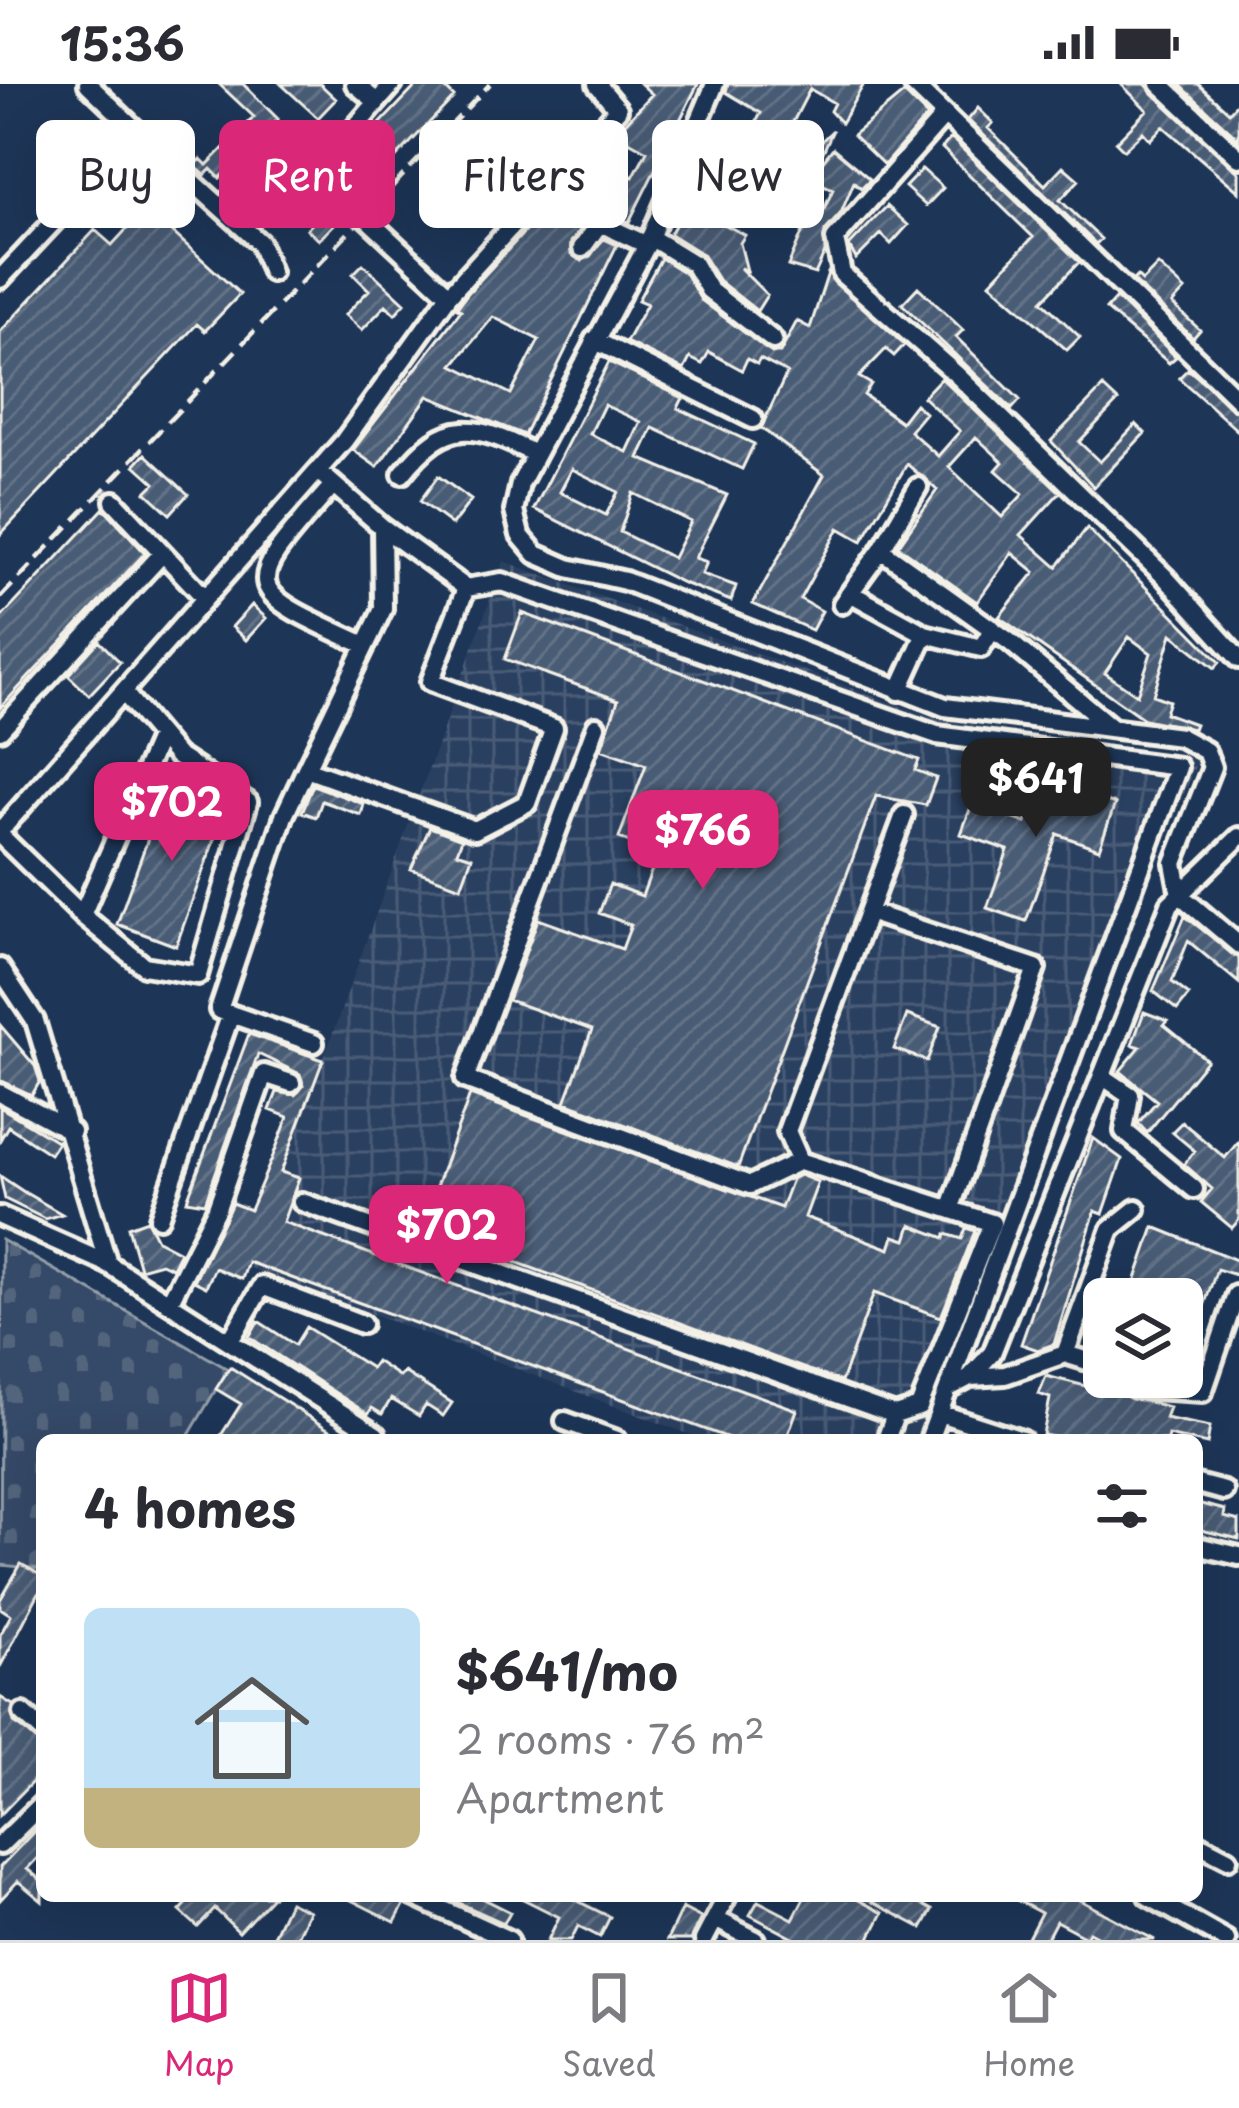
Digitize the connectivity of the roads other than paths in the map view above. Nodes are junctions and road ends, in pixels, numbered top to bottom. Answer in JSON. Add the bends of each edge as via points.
{"nodes":[{"id":1,"x":88,"y":84,"type":"edge"},
{"id":2,"x":356,"y":84,"type":"edge"},
{"id":3,"x":393,"y":84,"type":"edge"},
{"id":4,"x":715,"y":84,"type":"edge"},
{"id":5,"x":913,"y":84,"type":"edge"},
{"id":6,"x":1160,"y":84,"type":"edge"},
{"id":7,"x":590,"y":85,"type":"edge"},
{"id":8,"x":376,"y":102,"type":"junction"},
{"id":9,"x":944,"y":116,"type":"junction"},
{"id":10,"x":126,"y":120,"type":"edge"},
{"id":11,"x":1239,"y":158,"type":"edge"},
{"id":12,"x":195,"y":184,"type":"edge"},
{"id":13,"x":48,"y":228,"type":"edge"},
{"id":14,"x":648,"y":241,"type":"junction"},
{"id":15,"x":582,"y":248,"type":"dead end"},
{"id":16,"x":272,"y":272,"type":"dead end"},
{"id":17,"x":0,"y":279,"type":"edge"},
{"id":18,"x":449,"y":296,"type":"junction"},
{"id":19,"x":594,"y":340,"type":"junction"},
{"id":20,"x":773,"y":340,"type":"dead end"},
{"id":21,"x":1239,"y":400,"type":"edge"},
{"id":22,"x":753,"y":419,"type":"dead end"},
{"id":23,"x":535,"y":454,"type":"junction"},
{"id":24,"x":318,"y":471,"type":"junction"},
{"id":25,"x":402,"y":474,"type":"dead end"},
{"id":26,"x":333,"y":485,"type":"junction"},
{"id":27,"x":918,"y":488,"type":"dead end"},
{"id":28,"x":114,"y":501,"type":"dead end"},
{"id":29,"x":382,"y":527,"type":"junction"},
{"id":30,"x":881,"y":550,"type":"junction"},
{"id":31,"x":161,"y":555,"type":"junction"},
{"id":32,"x":466,"y":588,"type":"junction"},
{"id":33,"x":205,"y":598,"type":"junction"},
{"id":34,"x":993,"y":629,"type":"junction"},
{"id":35,"x":926,"y":634,"type":"junction"},
{"id":36,"x":365,"y":645,"type":"junction"},
{"id":37,"x":1237,"y":651,"type":"edge"},
{"id":38,"x":899,"y":691,"type":"junction"},
{"id":39,"x":125,"y":694,"type":"junction"},
{"id":40,"x":596,"y":727,"type":"dead end"},
{"id":41,"x":1113,"y":728,"type":"junction"},
{"id":42,"x":0,"y":730,"type":"edge"},
{"id":43,"x":160,"y":736,"type":"junction"},
{"id":44,"x":306,"y":769,"type":"junction"},
{"id":45,"x":904,"y":815,"type":"dead end"},
{"id":46,"x":0,"y":833,"type":"edge"},
{"id":47,"x":1239,"y":837,"type":"edge"},
{"id":48,"x":1180,"y":895,"type":"junction"},
{"id":49,"x":868,"y":912,"type":"junction"},
{"id":50,"x":82,"y":915,"type":"junction"},
{"id":51,"x":1239,"y":945,"type":"edge"},
{"id":52,"x":0,"y":968,"type":"edge"},
{"id":53,"x":231,"y":1014,"type":"junction"},
{"id":54,"x":314,"y":1042,"type":"dead end"},
{"id":55,"x":1102,"y":1076,"type":"junction"},
{"id":56,"x":291,"y":1083,"type":"dead end"},
{"id":57,"x":0,"y":1094,"type":"edge"},
{"id":58,"x":70,"y":1131,"type":"junction"},
{"id":59,"x":800,"y":1161,"type":"junction"},
{"id":60,"x":1194,"y":1189,"type":"dead end"},
{"id":61,"x":302,"y":1202,"type":"dead end"},
{"id":62,"x":951,"y":1207,"type":"junction"},
{"id":63,"x":1136,"y":1209,"type":"dead end"},
{"id":64,"x":159,"y":1218,"type":"dead end"},
{"id":65,"x":1,"y":1219,"type":"edge"},
{"id":66,"x":108,"y":1264,"type":"junction"},
{"id":67,"x":1236,"y":1295,"type":"edge"},
{"id":68,"x":169,"y":1303,"type":"junction"},
{"id":69,"x":362,"y":1324,"type":"dead end"},
{"id":70,"x":230,"y":1341,"type":"junction"},
{"id":71,"x":1065,"y":1354,"type":"junction"},
{"id":72,"x":1083,"y":1360,"type":"edge"},
{"id":73,"x":970,"y":1377,"type":"junction"},
{"id":74,"x":949,"y":1388,"type":"junction"},
{"id":75,"x":1203,"y":1392,"type":"edge"},
{"id":76,"x":939,"y":1413,"type":"junction"},
{"id":77,"x":895,"y":1415,"type":"junction"},
{"id":78,"x":565,"y":1421,"type":"dead end"},
{"id":79,"x":371,"y":1434,"type":"edge"},
{"id":80,"x":601,"y":1434,"type":"edge"},
{"id":81,"x":888,"y":1434,"type":"edge"},
{"id":82,"x":931,"y":1434,"type":"edge"},
{"id":83,"x":1004,"y":1434,"type":"edge"},
{"id":84,"x":1203,"y":1486,"type":"edge"},
{"id":85,"x":1224,"y":1491,"type":"dead end"},
{"id":86,"x":1203,"y":1547,"type":"edge"},
{"id":87,"x":1239,"y":1556,"type":"edge"},
{"id":88,"x":22,"y":1713,"type":"dead end"},
{"id":89,"x":36,"y":1725,"type":"edge"},
{"id":90,"x":36,"y":1810,"type":"edge"},
{"id":91,"x":0,"y":1845,"type":"edge"},
{"id":92,"x":1203,"y":1846,"type":"edge"},
{"id":93,"x":1228,"y":1859,"type":"dead end"},
{"id":94,"x":426,"y":1902,"type":"edge"},
{"id":95,"x":721,"y":1902,"type":"edge"},
{"id":96,"x":1159,"y":1902,"type":"edge"},
{"id":97,"x":715,"y":1919,"type":"junction"},
{"id":98,"x":508,"y":1940,"type":"edge"},
{"id":99,"x":704,"y":1940,"type":"edge"},
{"id":100,"x":756,"y":1940,"type":"edge"},
{"id":101,"x":1226,"y":1940,"type":"edge"}],
"edges":[{"from":1,"to":10,"type":"street"},
{"from":2,"to":8,"type":"street"},
{"from":3,"to":8,"type":"street"},
{"from":4,"to":14,"type":"street"},
{"from":5,"to":9,"type":"street"},
{"from":6,"to":11,"type":"street"},
{"from":7,"to":18,"type":"street","via":[[618,109]]},
{"from":8,"to":18,"type":"street","via":[[317,172]]},
{"from":9,"to":21,"type":"street"},
{"from":9,"to":37,"type":"street","via":[[835,239],[842,274],[1004,420]]},
{"from":12,"to":16,"type":"street","via":[[260,243]]},
{"from":13,"to":17,"type":"street"},
{"from":14,"to":15,"type":"street","via":[[601,223]]},
{"from":14,"to":19,"type":"street"},
{"from":14,"to":20,"type":"street","via":[[694,264],[709,290]]},
{"from":18,"to":24,"type":"street"},
{"from":19,"to":22,"type":"street"},
{"from":19,"to":23,"type":"street"},
{"from":23,"to":25,"type":"street","via":[[483,428],[429,440]]},
{"from":23,"to":38,"type":"street","via":[[514,511],[536,554],[843,663]]},
{"from":24,"to":26,"type":"street"},
{"from":24,"to":33,"type":"street"},
{"from":26,"to":29,"type":"street"},
{"from":26,"to":36,"type":"street","via":[[267,561],[263,577],[272,598],[291,611]]},
{"from":27,"to":30,"type":"street"},
{"from":28,"to":31,"type":"street"},
{"from":29,"to":32,"type":"street"},
{"from":29,"to":36,"type":"street","via":[[382,609]]},
{"from":30,"to":34,"type":"street"},
{"from":30,"to":35,"type":"street","via":[[846,599]]},
{"from":31,"to":33,"type":"street"},
{"from":31,"to":42,"type":"street"},
{"from":32,"to":44,"type":"street","via":[[430,682],[554,728],[527,803],[476,830]]},
{"from":32,"to":74,"type":"street","via":[[502,582],[937,735],[1178,767]]},
{"from":33,"to":39,"type":"street"},
{"from":34,"to":35,"type":"street","via":[[981,648]]},
{"from":34,"to":41,"type":"street"},
{"from":35,"to":38,"type":"street"},
{"from":36,"to":44,"type":"street"},
{"from":38,"to":41,"type":"street","via":[[945,706]]},
{"from":39,"to":43,"type":"street"},
{"from":39,"to":46,"type":"street"},
{"from":40,"to":59,"type":"street","via":[[465,1079],[750,1185]]},
{"from":41,"to":48,"type":"street","via":[[1180,737],[1206,751],[1212,767],[1174,862]]},
{"from":43,"to":50,"type":"street"},
{"from":43,"to":50,"type":"street","via":[[248,802],[198,975],[144,965]]},
{"from":44,"to":53,"type":"street","via":[[219,1010]]},
{"from":45,"to":49,"type":"street"},
{"from":46,"to":50,"type":"street"},
{"from":47,"to":48,"type":"street"},
{"from":48,"to":51,"type":"street"},
{"from":48,"to":55,"type":"street"},
{"from":49,"to":59,"type":"street","via":[[787,1131]]},
{"from":49,"to":62,"type":"street","via":[[1036,968]]},
{"from":52,"to":58,"type":"street","via":[[35,1021]]},
{"from":53,"to":54,"type":"street"},
{"from":53,"to":64,"type":"street"},
{"from":55,"to":60,"type":"street","via":[[1130,1095],[1124,1132]]},
{"from":55,"to":73,"type":"street","via":[[992,1353]]},
{"from":56,"to":68,"type":"street","via":[[264,1074],[217,1208]]},
{"from":57,"to":58,"type":"street"},
{"from":58,"to":66,"type":"street"},
{"from":59,"to":62,"type":"street"},
{"from":61,"to":77,"type":"street"},
{"from":62,"to":77,"type":"street","via":[[992,1222],[919,1407]]},
{"from":63,"to":71,"type":"street","via":[[1111,1229]]},
{"from":65,"to":66,"type":"street"},
{"from":66,"to":68,"type":"street"},
{"from":67,"to":75,"type":"street"},
{"from":68,"to":70,"type":"street"},
{"from":69,"to":70,"type":"street","via":[[262,1286]]},
{"from":70,"to":79,"type":"street"},
{"from":71,"to":72,"type":"street"},
{"from":71,"to":73,"type":"street","via":[[1005,1375]]},
{"from":73,"to":74,"type":"street"},
{"from":74,"to":76,"type":"street"},
{"from":76,"to":82,"type":"street"},
{"from":76,"to":83,"type":"street"},
{"from":77,"to":81,"type":"street"},
{"from":78,"to":80,"type":"street"},
{"from":84,"to":85,"type":"street"},
{"from":86,"to":87,"type":"street"},
{"from":88,"to":89,"type":"street"},
{"from":90,"to":91,"type":"street"},
{"from":92,"to":93,"type":"street"},
{"from":94,"to":98,"type":"street"},
{"from":95,"to":97,"type":"street"},
{"from":96,"to":101,"type":"street"},
{"from":97,"to":99,"type":"street"},
{"from":97,"to":100,"type":"street"}]}
